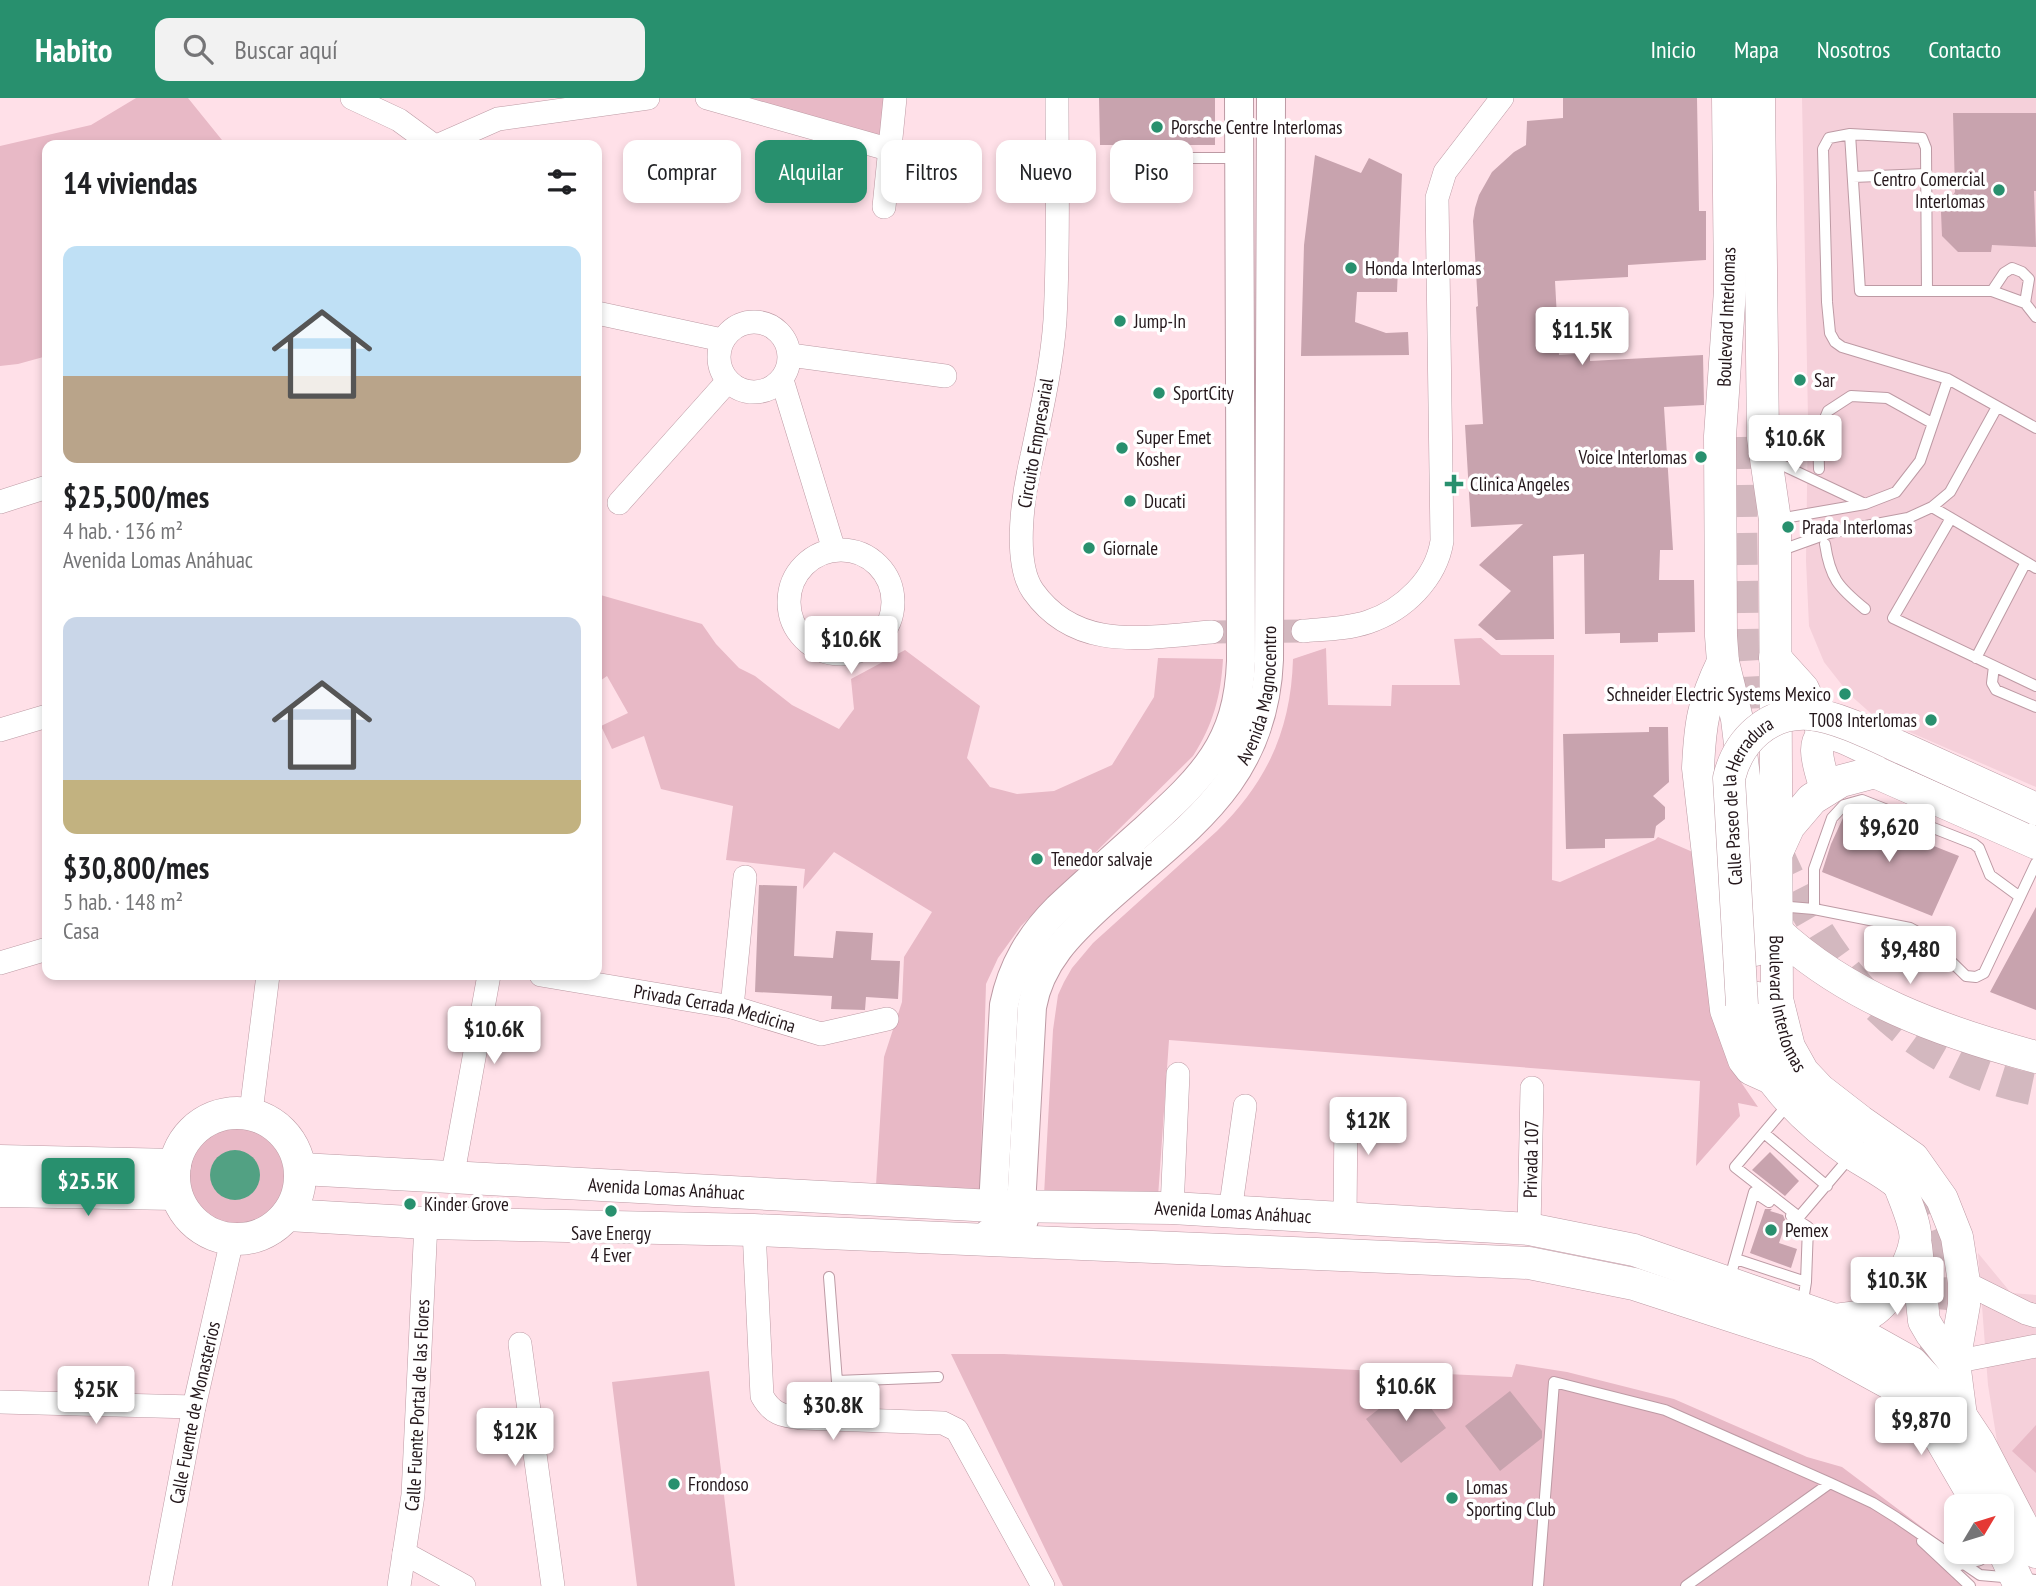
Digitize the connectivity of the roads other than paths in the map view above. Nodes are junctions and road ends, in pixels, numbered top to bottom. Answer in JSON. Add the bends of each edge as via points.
{"nodes":[{"id":1,"x":352,"y":98,"type":"edge"},
{"id":2,"x":648,"y":98,"type":"edge"},
{"id":3,"x":707,"y":98,"type":"edge"},
{"id":4,"x":895,"y":98,"type":"edge"},
{"id":5,"x":1057,"y":98,"type":"edge"},
{"id":6,"x":1240,"y":98,"type":"edge"},
{"id":7,"x":1271,"y":98,"type":"edge"},
{"id":8,"x":1502,"y":98,"type":"edge"},
{"id":9,"x":1728,"y":98,"type":"edge"},
{"id":10,"x":1759,"y":98,"type":"edge"},
{"id":11,"x":1775,"y":98,"type":"edge"},
{"id":12,"x":1850,"y":134,"type":"junction"},
{"id":13,"x":426,"y":140,"type":"edge"},
{"id":14,"x":450,"y":140,"type":"edge"},
{"id":15,"x":892,"y":140,"type":"edge"},
{"id":16,"x":881,"y":147,"type":"edge"},
{"id":17,"x":1193,"y":158,"type":"edge"},
{"id":18,"x":1240,"y":158,"type":"junction"},
{"id":19,"x":1926,"y":174,"type":"junction"},
{"id":20,"x":1853,"y":177,"type":"junction"},
{"id":21,"x":885,"y":203,"type":"edge"},
{"id":22,"x":884,"y":208,"type":"dead end"},
{"id":23,"x":1730,"y":290,"type":"junction"},
{"id":24,"x":1927,"y":291,"type":"junction"},
{"id":25,"x":1992,"y":291,"type":"junction"},
{"id":26,"x":2025,"y":303,"type":"junction"},
{"id":27,"x":602,"y":314,"type":"edge"},
{"id":28,"x":2036,"y":317,"type":"edge"},
{"id":29,"x":722,"y":340,"type":"junction"},
{"id":30,"x":790,"y":355,"type":"junction"},
{"id":31,"x":945,"y":376,"type":"dead end"},
{"id":32,"x":1948,"y":379,"type":"junction"},
{"id":33,"x":782,"y":380,"type":"junction"},
{"id":34,"x":727,"y":382,"type":"junction"},
{"id":35,"x":1997,"y":407,"type":"junction"},
{"id":36,"x":1932,"y":423,"type":"junction"},
{"id":37,"x":2036,"y":428,"type":"edge"},
{"id":38,"x":1751,"y":437,"type":"junction"},
{"id":39,"x":1780,"y":464,"type":"junction"},
{"id":40,"x":1819,"y":469,"type":"dead end"},
{"id":41,"x":42,"y":489,"type":"edge"},
{"id":42,"x":0,"y":502,"type":"edge"},
{"id":43,"x":620,"y":503,"type":"dead end"},
{"id":44,"x":1865,"y":504,"type":"junction"},
{"id":45,"x":1932,"y":507,"type":"junction"},
{"id":46,"x":1951,"y":518,"type":"junction"},
{"id":47,"x":1775,"y":520,"type":"junction"},
{"id":48,"x":1825,"y":544,"type":"dead end"},
{"id":49,"x":834,"y":550,"type":"junction"},
{"id":50,"x":1775,"y":552,"type":"junction"},
{"id":51,"x":2031,"y":565,"type":"edge"},
{"id":52,"x":1865,"y":609,"type":"dead end"},
{"id":53,"x":1303,"y":631,"type":"tunnel mouth"},
{"id":54,"x":1212,"y":632,"type":"tunnel mouth"},
{"id":55,"x":1775,"y":658,"type":"junction"},
{"id":56,"x":1976,"y":658,"type":"junction"},
{"id":57,"x":1723,"y":662,"type":"junction"},
{"id":58,"x":1994,"y":666,"type":"junction"},
{"id":59,"x":2036,"y":685,"type":"edge"},
{"id":60,"x":2036,"y":707,"type":"edge"},
{"id":61,"x":42,"y":717,"type":"edge"},
{"id":62,"x":0,"y":730,"type":"edge"},
{"id":63,"x":1825,"y":736,"type":"junction"},
{"id":64,"x":1826,"y":789,"type":"junction"},
{"id":65,"x":2036,"y":809,"type":"edge"},
{"id":66,"x":2036,"y":821,"type":"edge"},
{"id":67,"x":2036,"y":843,"type":"edge"},
{"id":68,"x":1775,"y":859,"type":"junction"},
{"id":69,"x":2036,"y":863,"type":"edge"},
{"id":70,"x":745,"y":877,"type":"dead end"},
{"id":71,"x":2020,"y":897,"type":"junction"},
{"id":72,"x":1814,"y":909,"type":"junction"},
{"id":73,"x":1775,"y":918,"type":"junction"},
{"id":74,"x":42,"y":950,"type":"edge"},
{"id":75,"x":0,"y":963,"type":"edge"},
{"id":76,"x":267,"y":980,"type":"edge"},
{"id":77,"x":488,"y":980,"type":"edge"},
{"id":78,"x":571,"y":980,"type":"edge"},
{"id":79,"x":1742,"y":1005,"type":"joint"},
{"id":80,"x":732,"y":1007,"type":"junction"},
{"id":81,"x":887,"y":1019,"type":"dead end"},
{"id":82,"x":2036,"y":1057,"type":"edge"},
{"id":83,"x":1178,"y":1074,"type":"dead end"},
{"id":84,"x":1532,"y":1088,"type":"dead end"},
{"id":85,"x":1782,"y":1090,"type":"junction"},
{"id":86,"x":1245,"y":1107,"type":"dead end"},
{"id":87,"x":251,"y":1112,"type":"junction"},
{"id":88,"x":1346,"y":1112,"type":"dead end"},
{"id":89,"x":1764,"y":1133,"type":"junction"},
{"id":90,"x":1853,"y":1154,"type":"junction"},
{"id":91,"x":0,"y":1161,"type":"edge"},
{"id":92,"x":301,"y":1170,"type":"junction"},
{"id":93,"x":176,"y":1179,"type":"junction"},
{"id":94,"x":452,"y":1179,"type":"junction"},
{"id":95,"x":1827,"y":1186,"type":"junction"},
{"id":96,"x":0,"y":1191,"type":"edge"},
{"id":97,"x":1007,"y":1206,"type":"junction"},
{"id":98,"x":1172,"y":1208,"type":"junction"},
{"id":99,"x":1230,"y":1212,"type":"junction"},
{"id":100,"x":288,"y":1215,"type":"junction"},
{"id":101,"x":1345,"y":1219,"type":"junction"},
{"id":102,"x":426,"y":1223,"type":"junction"},
{"id":103,"x":1529,"y":1229,"type":"junction"},
{"id":104,"x":754,"y":1230,"type":"junction"},
{"id":105,"x":232,"y":1240,"type":"junction"},
{"id":106,"x":957,"y":1240,"type":"junction"},
{"id":107,"x":1916,"y":1241,"type":"junction"},
{"id":108,"x":1732,"y":1271,"type":"junction"},
{"id":109,"x":829,"y":1277,"type":"dead end"},
{"id":110,"x":1964,"y":1282,"type":"junction"},
{"id":111,"x":1804,"y":1294,"type":"junction"},
{"id":112,"x":2036,"y":1316,"type":"edge"},
{"id":113,"x":1835,"y":1320,"type":"junction"},
{"id":114,"x":520,"y":1344,"type":"dead end"},
{"id":115,"x":2036,"y":1346,"type":"edge"},
{"id":116,"x":1954,"y":1362,"type":"junction"},
{"id":117,"x":938,"y":1377,"type":"dead end"},
{"id":118,"x":837,"y":1381,"type":"junction"},
{"id":119,"x":0,"y":1402,"type":"edge"},
{"id":120,"x":194,"y":1407,"type":"junction"},
{"id":121,"x":1961,"y":1416,"type":"junction"},
{"id":122,"x":840,"y":1421,"type":"junction"},
{"id":123,"x":1830,"y":1483,"type":"junction"},
{"id":124,"x":1972,"y":1494,"type":"edge"},
{"id":125,"x":1897,"y":1518,"type":"junction"},
{"id":126,"x":2036,"y":1552,"type":"edge"},
{"id":127,"x":404,"y":1553,"type":"junction"},
{"id":128,"x":2013,"y":1564,"type":"edge"},
{"id":129,"x":1973,"y":1567,"type":"edge"},
{"id":130,"x":2024,"y":1581,"type":"edge"},
{"id":131,"x":160,"y":1586,"type":"edge"},
{"id":132,"x":399,"y":1586,"type":"edge"},
{"id":133,"x":464,"y":1586,"type":"edge"},
{"id":134,"x":553,"y":1586,"type":"edge"},
{"id":135,"x":1043,"y":1586,"type":"edge"},
{"id":136,"x":1538,"y":1586,"type":"edge"},
{"id":137,"x":1686,"y":1586,"type":"edge"},
{"id":138,"x":1970,"y":1586,"type":"edge"}],
"edges":[{"from":1,"to":13,"type":"street","via":[[400,120]]},
{"from":2,"to":14,"type":"street","via":[[498,118]]},
{"from":3,"to":16,"type":"street"},
{"from":4,"to":15,"type":"street"},
{"from":5,"to":54,"type":"street","name":"Circuito Empresarial","via":[[1055,323],[1023,496],[1023,562],[1031,588],[1048,610],[1099,636]]},
{"from":6,"to":18,"type":"street","name":"Avenida Magnocentro"},
{"from":7,"to":97,"type":"street","name":"Avenida Magnocentro","via":[[1269,660],[1264,708],[1248,755],[1219,797],[1077,927],[1043,972],[1032,1007]]},
{"from":8,"to":53,"type":"street","via":[[1445,172],[1437,198],[1442,541],[1436,565],[1409,597],[1370,622]]},
{"from":9,"to":23,"type":"main road","name":"Boulevard Interlomas"},
{"from":10,"to":38,"type":"main road","name":"Boulevard Interlomas"},
{"from":11,"to":39,"type":"main road","name":"Boulevard Interlomas"},
{"from":12,"to":19,"type":"lane","via":[[1922,138]]},
{"from":12,"to":20,"type":"lane"},
{"from":12,"to":32,"type":"lane","via":[[1829,138],[1823,149],[1830,333],[1842,347]]},
{"from":17,"to":18,"type":"lane"},
{"from":18,"to":97,"type":"street","name":"Avenida Magnocentro","via":[[1241,661],[1237,703],[1223,743],[1198,779],[1042,924],[1018,961],[1004,1005]]},
{"from":19,"to":20,"type":"lane"},
{"from":19,"to":24,"type":"lane"},
{"from":20,"to":24,"type":"lane","via":[[1860,291]]},
{"from":21,"to":22,"type":"street"},
{"from":23,"to":38,"type":"main road"},
{"from":23,"to":57,"type":"main road","name":"Boulevard Interlomas","via":[[1720,436]]},
{"from":24,"to":25,"type":"lane"},
{"from":25,"to":26,"type":"lane"},
{"from":25,"to":26,"type":"lane","via":[[2012,268],[2029,279]]},
{"from":26,"to":28,"type":"lane"},
{"from":27,"to":29,"type":"street"},
{"from":29,"to":30,"type":"street","via":[[734,327],[752,321],[770,325],[784,338]]},
{"from":29,"to":34,"type":"street","via":[[718,362]]},
{"from":30,"to":31,"type":"street"},
{"from":30,"to":33,"type":"street"},
{"from":32,"to":35,"type":"lane"},
{"from":32,"to":36,"type":"lane"},
{"from":33,"to":34,"type":"street","via":[[765,392],[745,392]]},
{"from":33,"to":49,"type":"street"},
{"from":34,"to":43,"type":"street"},
{"from":35,"to":37,"type":"lane"},
{"from":35,"to":45,"type":"lane","via":[[1950,492]]},
{"from":36,"to":40,"type":"lane","via":[[1887,398],[1850,396],[1828,411],[1818,435]]},
{"from":36,"to":44,"type":"lane","via":[[1920,461],[1896,492]]},
{"from":38,"to":47,"type":"main road","name":"Boulevard Interlomas"},
{"from":39,"to":44,"type":"lane"},
{"from":39,"to":47,"type":"main road","name":"Boulevard Interlomas"},
{"from":41,"to":42,"type":"street"},
{"from":44,"to":47,"type":"lane"},
{"from":45,"to":46,"type":"lane"},
{"from":45,"to":50,"type":"lane","via":[[1908,518],[1829,533]]},
{"from":46,"to":51,"type":"lane"},
{"from":46,"to":56,"type":"lane","via":[[1893,618]]},
{"from":47,"to":50,"type":"main road","name":"Boulevard Interlomas"},
{"from":48,"to":52,"type":"lane","via":[[1833,578]]},
{"from":49,"to":49,"type":"street","via":[[809,560],[792,582],[789,608],[799,634],[821,651],[848,654],[874,644],[890,622],[894,595],[883,570],[872,561],[861,553]]},
{"from":50,"to":55,"type":"main road","name":"Boulevard Interlomas"},
{"from":51,"to":56,"type":"lane"},
{"from":55,"to":63,"type":"main road","via":[[1803,689]]},
{"from":55,"to":68,"type":"main road","name":"Boulevard Interlomas"},
{"from":56,"to":58,"type":"lane"},
{"from":57,"to":85,"type":"main road","name":"Boulevard Interlomas","via":[[1737,719],[1750,826],[1760,1028]]},
{"from":57,"to":85,"type":"main road","name":"Boulevard Interlomas","via":[[1707,695],[1699,731],[1698,768],[1726,1010],[1744,1060]]},
{"from":58,"to":59,"type":"lane"},
{"from":58,"to":60,"type":"lane","via":[[1996,690]]},
{"from":61,"to":62,"type":"street"},
{"from":63,"to":64,"type":"main road","via":[[1815,754]]},
{"from":63,"to":66,"type":"main road","via":[[1834,735]]},
{"from":64,"to":67,"type":"main road","name":"Calle Paseo de la Herradura","via":[[1875,772]]},
{"from":64,"to":68,"type":"main road","name":"Calle Paseo de la Herradura","via":[[1789,826]]},
{"from":65,"to":79,"type":"main road","name":"Calle Paseo de la Herradura","bridge":true,"via":[[1822,715],[1793,714],[1765,724],[1737,753],[1729,778]]},
{"from":68,"to":73,"type":"main road","name":"Boulevard Interlomas"},
{"from":69,"to":71,"type":"lane"},
{"from":70,"to":80,"type":"street"},
{"from":71,"to":72,"type":"lane","via":[[1984,974],[1976,977],[1966,976],[1925,936],[1910,928]]},
{"from":71,"to":72,"type":"lane","via":[[1990,875],[1979,848],[1862,800],[1844,805],[1832,818],[1814,869]]},
{"from":72,"to":73,"type":"lane"},
{"from":73,"to":82,"type":"main road","via":[[1811,962],[1885,1004],[1948,1030]]},
{"from":73,"to":110,"type":"main road","name":"Boulevard Interlomas","via":[[1777,999],[1795,1061],[1820,1090],[1903,1150],[1923,1171],[1950,1218]]},
{"from":74,"to":75,"type":"street"},
{"from":76,"to":87,"type":"street"},
{"from":77,"to":94,"type":"street"},
{"from":78,"to":80,"type":"street","name":"Privada Cerrada Medicina"},
{"from":79,"to":85,"type":"main road","name":"Boulevard Interlomas","via":[[1751,1042]]},
{"from":80,"to":81,"type":"street","name":"Privada Cerrada Medicina","via":[[821,1034]]},
{"from":83,"to":98,"type":"street"},
{"from":84,"to":103,"type":"street","name":"Privada 107"},
{"from":85,"to":89,"type":"lane"},
{"from":85,"to":90,"type":"main road","name":"Boulevard Interlomas","via":[[1817,1127]]},
{"from":86,"to":99,"type":"street"},
{"from":87,"to":92,"type":"main road","via":[[285,1134]]},
{"from":87,"to":93,"type":"main road","via":[[204,1121],[188,1135],[181,1147]]},
{"from":88,"to":101,"type":"street"},
{"from":89,"to":95,"type":"lane"},
{"from":89,"to":95,"type":"lane","via":[[1735,1167],[1799,1217]]},
{"from":90,"to":95,"type":"lane"},
{"from":90,"to":107,"type":"main road","name":"Boulevard Interlomas","via":[[1900,1185]]},
{"from":91,"to":93,"type":"main road"},
{"from":92,"to":94,"type":"main road","name":"Avenida Lomas Anáhuac"},
{"from":92,"to":100,"type":"main road","via":[[299,1194]]},
{"from":93,"to":96,"type":"main road"},
{"from":93,"to":105,"type":"main road","via":[[187,1216],[208,1232]]},
{"from":94,"to":97,"type":"main road","name":"Avenida Lomas Anáhuac"},
{"from":97,"to":98,"type":"main road","name":"Avenida Lomas Anáhuac"},
{"from":97,"to":106,"type":"street","via":[[1024,1220],[1018,1231],[1006,1236],[968,1229]]},
{"from":98,"to":99,"type":"main road","name":"Avenida Lomas Anáhuac"},
{"from":99,"to":101,"type":"main road","name":"Avenida Lomas Anáhuac"},
{"from":100,"to":102,"type":"main road","name":"Avenida Lomas Anáhuac"},
{"from":100,"to":105,"type":"main road","via":[[270,1231]]},
{"from":101,"to":103,"type":"main road","name":"Avenida Lomas Anáhuac"},
{"from":102,"to":104,"type":"main road","name":"Avenida Lomas Anáhuac"},
{"from":102,"to":127,"type":"street","name":"Calle Fuente Portal de las Flores","via":[[412,1494]]},
{"from":103,"to":108,"type":"main road","name":"Avenida Lomas Anáhuac"},
{"from":104,"to":106,"type":"main road","name":"Avenida Lomas Anáhuac"},
{"from":104,"to":122,"type":"street","via":[[762,1396],[779,1416]]},
{"from":105,"to":120,"type":"street","name":"Calle Fuente de Monasterios"},
{"from":106,"to":124,"type":"main road","name":"Avenida Lomas Anáhuac","via":[[1529,1264],[1634,1284],[1818,1344],[1891,1384],[1937,1433]]},
{"from":107,"to":113,"type":"main road","via":[[1887,1299],[1867,1314]]},
{"from":107,"to":116,"type":"main road","via":[[1924,1321]]},
{"from":108,"to":111,"type":"main road","name":"Avenida Lomas Anáhuac"},
{"from":108,"to":111,"type":"lane","via":[[1754,1192],[1808,1227]]},
{"from":109,"to":118,"type":"lane"},
{"from":110,"to":112,"type":"street"},
{"from":110,"to":116,"type":"main road","name":"Boulevard Interlomas"},
{"from":111,"to":113,"type":"main road","name":"Avenida Lomas Anáhuac"},
{"from":113,"to":121,"type":"main road","name":"Avenida Lomas Anáhuac","via":[[1912,1363]]},
{"from":114,"to":134,"type":"street"},
{"from":115,"to":116,"type":"street"},
{"from":116,"to":121,"type":"main road","name":"Boulevard Interlomas"},
{"from":117,"to":118,"type":"lane"},
{"from":118,"to":122,"type":"lane"},
{"from":119,"to":120,"type":"street"},
{"from":120,"to":131,"type":"street","name":"Calle Fuente de Monasterios"},
{"from":121,"to":126,"type":"main road","name":"Avenida Lomas Anáhuac"},
{"from":122,"to":135,"type":"street","via":[[943,1423],[957,1430]]},
{"from":123,"to":125,"type":"lane"},
{"from":123,"to":136,"type":"lane","via":[[1665,1410],[1554,1382]]},
{"from":123,"to":137,"type":"lane"},
{"from":125,"to":129,"type":"lane"},
{"from":125,"to":138,"type":"lane"},
{"from":127,"to":132,"type":"street","name":"Calle Fuente Portal de las Flores"},
{"from":127,"to":133,"type":"street"},
{"from":128,"to":130,"type":"main road"},
{"from":129,"to":130,"type":"lane"}]}
